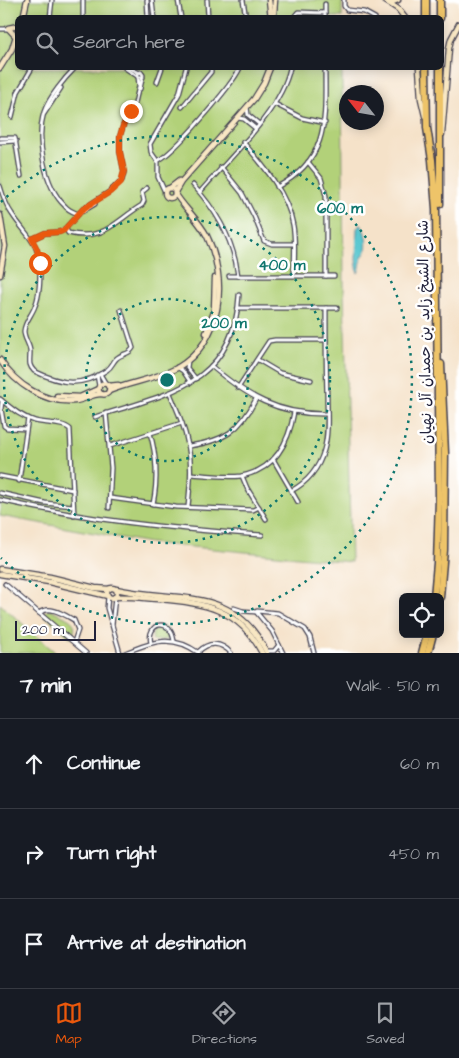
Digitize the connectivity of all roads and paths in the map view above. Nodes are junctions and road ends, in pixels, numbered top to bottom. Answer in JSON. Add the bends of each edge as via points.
{"nodes":[{"id":1,"x":28,"y":0,"type":"edge"},
{"id":2,"x":52,"y":0,"type":"edge"},
{"id":3,"x":83,"y":0,"type":"edge"},
{"id":4,"x":148,"y":0,"type":"edge"},
{"id":5,"x":152,"y":0,"type":"edge"},
{"id":6,"x":178,"y":0,"type":"edge"},
{"id":7,"x":207,"y":0,"type":"edge"},
{"id":8,"x":243,"y":0,"type":"edge"},
{"id":9,"x":269,"y":0,"type":"edge"},
{"id":10,"x":275,"y":0,"type":"edge"},
{"id":11,"x":344,"y":0,"type":"edge"},
{"id":12,"x":386,"y":0,"type":"edge"},
{"id":13,"x":398,"y":0,"type":"edge"},
{"id":14,"x":426,"y":0,"type":"edge"},
{"id":15,"x":440,"y":0,"type":"edge"},
{"id":16,"x":325,"y":4,"type":"dead end"},
{"id":17,"x":325,"y":13,"type":"joint"},
{"id":18,"x":26,"y":15,"type":"edge"},
{"id":19,"x":50,"y":15,"type":"edge"},
{"id":20,"x":82,"y":15,"type":"edge"},
{"id":21,"x":148,"y":15,"type":"edge"},
{"id":22,"x":154,"y":15,"type":"edge"},
{"id":23,"x":180,"y":15,"type":"edge"},
{"id":24,"x":208,"y":15,"type":"edge"},
{"id":25,"x":246,"y":15,"type":"edge"},
{"id":26,"x":272,"y":15,"type":"edge"},
{"id":27,"x":272,"y":15,"type":"edge"},
{"id":28,"x":299,"y":15,"type":"edge"},
{"id":29,"x":369,"y":15,"type":"edge"},
{"id":30,"x":402,"y":15,"type":"edge"},
{"id":31,"x":426,"y":15,"type":"edge"},
{"id":32,"x":440,"y":15,"type":"edge"},
{"id":33,"x":459,"y":24,"type":"edge"},
{"id":34,"x":15,"y":26,"type":"edge"},
{"id":35,"x":0,"y":29,"type":"edge"},
{"id":36,"x":9,"y":29,"type":"junction"},
{"id":37,"x":15,"y":35,"type":"edge"},
{"id":38,"x":15,"y":42,"type":"edge"},
{"id":39,"x":15,"y":48,"type":"edge"},
{"id":40,"x":0,"y":68,"type":"edge"},
{"id":41,"x":31,"y":70,"type":"edge"},
{"id":42,"x":74,"y":70,"type":"edge"},
{"id":43,"x":131,"y":70,"type":"edge"},
{"id":44,"x":143,"y":70,"type":"edge"},
{"id":45,"x":161,"y":70,"type":"edge"},
{"id":46,"x":185,"y":70,"type":"edge"},
{"id":47,"x":211,"y":70,"type":"edge"},
{"id":48,"x":239,"y":70,"type":"edge"},
{"id":49,"x":267,"y":70,"type":"edge"},
{"id":50,"x":267,"y":70,"type":"edge"},
{"id":51,"x":289,"y":70,"type":"edge"},
{"id":52,"x":325,"y":70,"type":"edge"},
{"id":53,"x":419,"y":70,"type":"edge"},
{"id":54,"x":426,"y":70,"type":"edge"},
{"id":55,"x":440,"y":70,"type":"edge"},
{"id":56,"x":0,"y":74,"type":"edge"},
{"id":57,"x":140,"y":75,"type":"junction"},
{"id":58,"x":157,"y":82,"type":"dead end"},
{"id":59,"x":275,"y":104,"type":"junction"},
{"id":60,"x":182,"y":106,"type":"dead end"},
{"id":61,"x":247,"y":107,"type":"junction"},
{"id":62,"x":12,"y":118,"type":"dead end"},
{"id":63,"x":237,"y":118,"type":"junction"},
{"id":64,"x":426,"y":119,"type":"junction"},
{"id":65,"x":325,"y":123,"type":"junction"},
{"id":66,"x":259,"y":124,"type":"junction"},
{"id":67,"x":256,"y":128,"type":"junction"},
{"id":68,"x":0,"y":138,"type":"edge"},
{"id":69,"x":15,"y":140,"type":"junction"},
{"id":70,"x":439,"y":140,"type":"junction"},
{"id":71,"x":0,"y":142,"type":"edge"},
{"id":72,"x":243,"y":142,"type":"junction"},
{"id":73,"x":158,"y":161,"type":"junction"},
{"id":74,"x":308,"y":162,"type":"junction"},
{"id":75,"x":221,"y":167,"type":"junction"},
{"id":76,"x":21,"y":176,"type":"dead end"},
{"id":77,"x":194,"y":185,"type":"dead end"},
{"id":78,"x":0,"y":186,"type":"edge"},
{"id":79,"x":277,"y":187,"type":"junction"},
{"id":80,"x":147,"y":188,"type":"dead end"},
{"id":81,"x":168,"y":189,"type":"junction"},
{"id":82,"x":200,"y":192,"type":"junction"},
{"id":83,"x":174,"y":194,"type":"junction"},
{"id":84,"x":79,"y":213,"type":"junction"},
{"id":85,"x":0,"y":215,"type":"edge"},
{"id":86,"x":0,"y":224,"type":"edge"},
{"id":87,"x":66,"y":229,"type":"junction"},
{"id":88,"x":32,"y":239,"type":"junction"},
{"id":89,"x":294,"y":244,"type":"junction"},
{"id":90,"x":0,"y":266,"type":"edge"},
{"id":91,"x":0,"y":275,"type":"edge"},
{"id":92,"x":294,"y":275,"type":"junction"},
{"id":93,"x":229,"y":276,"type":"dead end"},
{"id":94,"x":238,"y":276,"type":"junction"},
{"id":95,"x":326,"y":276,"type":"junction"},
{"id":96,"x":334,"y":276,"type":"dead end"},
{"id":97,"x":239,"y":295,"type":"dead end"},
{"id":98,"x":238,"y":308,"type":"junction"},
{"id":99,"x":326,"y":308,"type":"junction"},
{"id":100,"x":337,"y":308,"type":"dead end"},
{"id":101,"x":121,"y":310,"type":"dead end"},
{"id":102,"x":326,"y":340,"type":"junction"},
{"id":103,"x":0,"y":354,"type":"edge"},
{"id":104,"x":188,"y":359,"type":"junction"},
{"id":105,"x":0,"y":360,"type":"edge"},
{"id":106,"x":258,"y":360,"type":"junction"},
{"id":107,"x":211,"y":366,"type":"junction"},
{"id":108,"x":177,"y":367,"type":"junction"},
{"id":109,"x":190,"y":372,"type":"junction"},
{"id":110,"x":99,"y":374,"type":"junction"},
{"id":111,"x":186,"y":375,"type":"junction"},
{"id":112,"x":196,"y":379,"type":"junction"},
{"id":113,"x":311,"y":380,"type":"dead end"},
{"id":114,"x":191,"y":382,"type":"junction"},
{"id":115,"x":108,"y":387,"type":"junction"},
{"id":116,"x":238,"y":388,"type":"junction"},
{"id":117,"x":100,"y":390,"type":"junction"},
{"id":118,"x":170,"y":393,"type":"junction"},
{"id":119,"x":256,"y":399,"type":"junction"},
{"id":120,"x":1,"y":400,"type":"edge"},
{"id":121,"x":294,"y":412,"type":"junction"},
{"id":122,"x":106,"y":413,"type":"junction"},
{"id":123,"x":327,"y":414,"type":"junction"},
{"id":124,"x":95,"y":417,"type":"dead end"},
{"id":125,"x":28,"y":418,"type":"junction"},
{"id":126,"x":182,"y":423,"type":"junction"},
{"id":127,"x":26,"y":429,"type":"junction"},
{"id":128,"x":150,"y":433,"type":"junction"},
{"id":129,"x":110,"y":446,"type":"junction"},
{"id":130,"x":188,"y":446,"type":"junction"},
{"id":131,"x":273,"y":459,"type":"junction"},
{"id":132,"x":191,"y":474,"type":"junction"},
{"id":133,"x":0,"y":476,"type":"edge"},
{"id":134,"x":242,"y":476,"type":"junction"},
{"id":135,"x":18,"y":480,"type":"junction"},
{"id":136,"x":73,"y":490,"type":"junction"},
{"id":137,"x":292,"y":491,"type":"junction"},
{"id":138,"x":0,"y":493,"type":"edge"},
{"id":139,"x":110,"y":498,"type":"junction"},
{"id":140,"x":0,"y":500,"type":"edge"},
{"id":141,"x":298,"y":502,"type":"dead end"},
{"id":142,"x":153,"y":504,"type":"junction"},
{"id":143,"x":73,"y":506,"type":"junction"},
{"id":144,"x":188,"y":507,"type":"junction"},
{"id":145,"x":259,"y":507,"type":"junction"},
{"id":146,"x":109,"y":508,"type":"dead end"},
{"id":147,"x":74,"y":515,"type":"junction"},
{"id":148,"x":266,"y":519,"type":"dead end"},
{"id":149,"x":262,"y":535,"type":"dead end"},
{"id":150,"x":441,"y":550,"type":"junction"},
{"id":151,"x":0,"y":569,"type":"edge"},
{"id":152,"x":0,"y":574,"type":"edge"},
{"id":153,"x":5,"y":584,"type":"dead end"},
{"id":154,"x":109,"y":588,"type":"junction"},
{"id":155,"x":116,"y":589,"type":"junction"},
{"id":156,"x":435,"y":593,"type":"edge"},
{"id":157,"x":440,"y":593,"type":"edge"},
{"id":158,"x":108,"y":597,"type":"junction"},
{"id":159,"x":115,"y":597,"type":"junction"},
{"id":160,"x":234,"y":608,"type":"dead end"},
{"id":161,"x":107,"y":610,"type":"junction"},
{"id":162,"x":113,"y":610,"type":"junction"},
{"id":163,"x":39,"y":612,"type":"junction"},
{"id":164,"x":257,"y":612,"type":"junction"},
{"id":165,"x":265,"y":612,"type":"junction"},
{"id":166,"x":262,"y":618,"type":"junction"},
{"id":167,"x":112,"y":625,"type":"junction"},
{"id":168,"x":426,"y":638,"type":"edge"},
{"id":169,"x":432,"y":638,"type":"edge"},
{"id":170,"x":174,"y":641,"type":"junction"},
{"id":171,"x":74,"y":642,"type":"junction"},
{"id":172,"x":151,"y":643,"type":"junction"},
{"id":173,"x":280,"y":644,"type":"junction"},
{"id":174,"x":198,"y":652,"type":"edge"},
{"id":175,"x":265,"y":652,"type":"edge"},
{"id":176,"x":86,"y":653,"type":"edge"},
{"id":177,"x":120,"y":653,"type":"edge"},
{"id":178,"x":125,"y":653,"type":"edge"},
{"id":179,"x":231,"y":653,"type":"edge"},
{"id":180,"x":283,"y":653,"type":"edge"},
{"id":181,"x":314,"y":653,"type":"edge"},
{"id":182,"x":422,"y":653,"type":"edge"},
{"id":183,"x":428,"y":653,"type":"edge"}],
"edges":[{"from":1,"to":18,"type":"street"},
{"from":2,"to":19,"type":"street"},
{"from":3,"to":20,"type":"street"},
{"from":4,"to":21,"type":"street"},
{"from":5,"to":22,"type":"street"},
{"from":6,"to":23,"type":"street"},
{"from":7,"to":24,"type":"street"},
{"from":8,"to":25,"type":"street"},
{"from":9,"to":26,"type":"street"},
{"from":10,"to":27,"type":"street"},
{"from":11,"to":29,"type":"street","via":[[347,10]]},
{"from":12,"to":13,"type":"street"},
{"from":12,"to":30,"type":"street"},
{"from":14,"to":31,"type":"highway"},
{"from":15,"to":32,"type":"highway"},
{"from":16,"to":17,"type":"street"},
{"from":17,"to":28,"type":"street"},
{"from":33,"to":70,"type":"street","via":[[449,48],[444,126]]},
{"from":34,"to":36,"type":"street"},
{"from":35,"to":36,"type":"street"},
{"from":36,"to":37,"type":"street"},
{"from":38,"to":40,"type":"street"},
{"from":39,"to":56,"type":"street"},
{"from":41,"to":62,"type":"street","via":[[18,92]]},
{"from":42,"to":84,"type":"street","via":[[44,115],[40,142],[54,191],[68,209]]},
{"from":43,"to":57,"type":"street"},
{"from":44,"to":57,"type":"street"},
{"from":45,"to":58,"type":"street"},
{"from":46,"to":73,"type":"street","via":[[179,94],[150,144],[151,152]]},
{"from":47,"to":60,"type":"street"},
{"from":48,"to":73,"type":"street","via":[[193,127]]},
{"from":49,"to":61,"type":"street","via":[[260,91]]},
{"from":50,"to":81,"type":"street","via":[[252,98],[179,181]]},
{"from":51,"to":59,"type":"street"},
{"from":52,"to":65,"type":"street"},
{"from":53,"to":64,"type":"street"},
{"from":54,"to":64,"type":"highway","name":"شارع الشيخ زايد بن حمدان آل نهيان"},
{"from":55,"to":70,"type":"highway","name":"شارع الشيخ زايد بن حمدان آل نهيان"},
{"from":57,"to":84,"type":"street","via":[[136,105],[122,134],[125,178],[112,193]]},
{"from":59,"to":65,"type":"street","via":[[302,118]]},
{"from":59,"to":66,"type":"street"},
{"from":61,"to":63,"type":"street"},
{"from":61,"to":66,"type":"street","via":[[248,115]]},
{"from":63,"to":67,"type":"street"},
{"from":63,"to":83,"type":"street"},
{"from":64,"to":150,"type":"highway","name":"شارع الشيخ زايد بن حمدان آل نهيان","via":[[436,209]]},
{"from":65,"to":74,"type":"street","via":[[318,146]]},
{"from":66,"to":67,"type":"street"},
{"from":67,"to":72,"type":"street"},
{"from":68,"to":69,"type":"street"},
{"from":69,"to":71,"type":"street"},
{"from":69,"to":76,"type":"street"},
{"from":70,"to":150,"type":"highway","name":"شارع الشيخ زايد بن حمدان آل نهيان","via":[[445,454]]},
{"from":72,"to":75,"type":"street"},
{"from":72,"to":79,"type":"street"},
{"from":73,"to":81,"type":"street","via":[[157,175],[160,183]]},
{"from":74,"to":79,"type":"street"},
{"from":74,"to":95,"type":"street","via":[[321,178],[326,196]]},
{"from":75,"to":82,"type":"street"},
{"from":75,"to":89,"type":"street","via":[[242,193],[264,241]]},
{"from":77,"to":82,"type":"street"},
{"from":78,"to":88,"type":"street","via":[[6,205]]},
{"from":79,"to":89,"type":"street","via":[[292,220]]},
{"from":80,"to":87,"type":"street","via":[[142,192],[142,205],[110,228],[87,236],[70,234]]},
{"from":81,"to":83,"type":"street"},
{"from":81,"to":83,"type":"street","via":[[167,197]]},
{"from":82,"to":94,"type":"street","via":[[229,238]]},
{"from":83,"to":104,"type":"street","via":[[206,235],[218,277],[215,320],[206,339]]},
{"from":83,"to":115,"type":"street","via":[[198,225],[210,252],[216,287],[211,323],[198,346],[177,364]]},
{"from":84,"to":87,"type":"street"},
{"from":85,"to":91,"type":"street","via":[[5,246]]},
{"from":86,"to":90,"type":"street"},
{"from":87,"to":88,"type":"street"},
{"from":88,"to":110,"type":"street","via":[[39,254],[40,268],[37,302],[25,329],[31,368],[38,374],[71,383]]},
{"from":89,"to":92,"type":"street"},
{"from":92,"to":94,"type":"street"},
{"from":92,"to":95,"type":"street"},
{"from":93,"to":94,"type":"street"},
{"from":95,"to":96,"type":"street"},
{"from":97,"to":98,"type":"street"},
{"from":98,"to":99,"type":"street"},
{"from":98,"to":107,"type":"street","via":[[228,341]]},
{"from":99,"to":100,"type":"street"},
{"from":99,"to":102,"type":"street"},
{"from":101,"to":110,"type":"street","via":[[133,348]]},
{"from":102,"to":106,"type":"street","via":[[271,340]]},
{"from":102,"to":123,"type":"street"},
{"from":103,"to":117,"type":"street","via":[[20,378],[48,394],[76,398]]},
{"from":104,"to":108,"type":"street"},
{"from":104,"to":109,"type":"street"},
{"from":105,"to":117,"type":"street","via":[[18,381],[47,397],[73,401]]},
{"from":106,"to":113,"type":"street","via":[[280,373]]},
{"from":106,"to":116,"type":"street"},
{"from":107,"to":112,"type":"street"},
{"from":107,"to":116,"type":"street"},
{"from":108,"to":111,"type":"street"},
{"from":108,"to":115,"type":"street"},
{"from":109,"to":111,"type":"street"},
{"from":109,"to":112,"type":"street"},
{"from":110,"to":115,"type":"street"},
{"from":110,"to":117,"type":"street"},
{"from":111,"to":114,"type":"street"},
{"from":112,"to":114,"type":"street"},
{"from":114,"to":118,"type":"street"},
{"from":115,"to":117,"type":"street","via":[[102,384]]},
{"from":115,"to":117,"type":"street","via":[[106,394]]},
{"from":116,"to":119,"type":"street"},
{"from":118,"to":122,"type":"street"},
{"from":118,"to":126,"type":"street"},
{"from":119,"to":121,"type":"street"},
{"from":119,"to":130,"type":"street","via":[[246,417],[230,433],[214,441]]},
{"from":120,"to":125,"type":"street"},
{"from":120,"to":127,"type":"street","via":[[4,426]]},
{"from":121,"to":123,"type":"street"},
{"from":121,"to":131,"type":"street","via":[[288,439]]},
{"from":122,"to":124,"type":"street"},
{"from":122,"to":129,"type":"street"},
{"from":123,"to":137,"type":"street","via":[[326,441],[320,460],[307,479]]},
{"from":125,"to":127,"type":"street"},
{"from":125,"to":136,"type":"street","via":[[70,429]]},
{"from":126,"to":128,"type":"street"},
{"from":126,"to":130,"type":"street"},
{"from":127,"to":135,"type":"street"},
{"from":128,"to":129,"type":"street"},
{"from":128,"to":142,"type":"street","via":[[156,465]]},
{"from":129,"to":139,"type":"street"},
{"from":130,"to":132,"type":"street"},
{"from":131,"to":134,"type":"street"},
{"from":131,"to":137,"type":"street"},
{"from":132,"to":134,"type":"street"},
{"from":132,"to":144,"type":"street"},
{"from":133,"to":135,"type":"street"},
{"from":134,"to":145,"type":"street"},
{"from":135,"to":136,"type":"street"},
{"from":136,"to":143,"type":"street"},
{"from":137,"to":141,"type":"street"},
{"from":138,"to":143,"type":"street"},
{"from":139,"to":142,"type":"street"},
{"from":139,"to":146,"type":"street"},
{"from":140,"to":147,"type":"street"},
{"from":142,"to":144,"type":"street"},
{"from":143,"to":147,"type":"street"},
{"from":144,"to":145,"type":"street","via":[[252,510]]},
{"from":145,"to":148,"type":"street"},
{"from":147,"to":149,"type":"street"},
{"from":150,"to":156,"type":"highway","name":"شارع الشيخ زايد بن حمدان آل نهيان"},
{"from":150,"to":157,"type":"highway","name":"شارع الشيخ زايد بن حمدان آل نهيان"},
{"from":151,"to":154,"type":"street"},
{"from":152,"to":158,"type":"street"},
{"from":153,"to":163,"type":"street"},
{"from":154,"to":155,"type":"street"},
{"from":154,"to":158,"type":"street"},
{"from":155,"to":159,"type":"street"},
{"from":155,"to":175,"type":"street","via":[[216,604],[247,624],[261,640]]},
{"from":158,"to":159,"type":"street"},
{"from":158,"to":161,"type":"street"},
{"from":159,"to":162,"type":"street"},
{"from":159,"to":175,"type":"street","via":[[186,601],[214,608],[243,627]]},
{"from":160,"to":164,"type":"street"},
{"from":161,"to":162,"type":"street"},
{"from":161,"to":167,"type":"street"},
{"from":162,"to":167,"type":"street"},
{"from":163,"to":171,"type":"street"},
{"from":163,"to":171,"type":"street","via":[[50,609],[74,620],[78,630]]},
{"from":164,"to":165,"type":"street"},
{"from":164,"to":166,"type":"street"},
{"from":165,"to":166,"type":"street"},
{"from":165,"to":181,"type":"street","via":[[278,613],[305,629]]},
{"from":166,"to":173,"type":"street"},
{"from":167,"to":177,"type":"street"},
{"from":168,"to":182,"type":"highway"},
{"from":169,"to":183,"type":"highway"},
{"from":170,"to":172,"type":"street"},
{"from":170,"to":172,"type":"street","via":[[170,629],[162,625],[152,630]]},
{"from":170,"to":174,"type":"street"},
{"from":171,"to":176,"type":"street"},
{"from":172,"to":178,"type":"street"},
{"from":173,"to":175,"type":"street","via":[[274,652]]},
{"from":173,"to":180,"type":"street"},
{"from":174,"to":179,"type":"street","via":[[214,644],[224,646]]}]}
